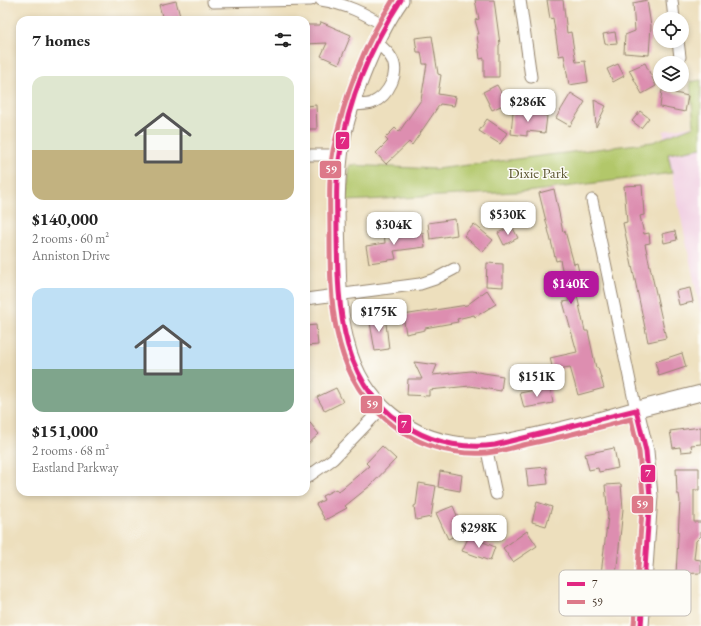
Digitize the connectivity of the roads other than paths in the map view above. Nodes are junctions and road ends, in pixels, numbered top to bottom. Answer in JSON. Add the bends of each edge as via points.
{"nodes":[{"id":1,"x":311,"y":0,"type":"edge"},
{"id":2,"x":321,"y":0,"type":"edge"},
{"id":3,"x":401,"y":0,"type":"edge"},
{"id":4,"x":520,"y":0,"type":"edge"},
{"id":5,"x":672,"y":0,"type":"edge"},
{"id":6,"x":213,"y":2,"type":"dead end"},
{"id":7,"x":673,"y":12,"type":"edge"},
{"id":8,"x":385,"y":26,"type":"junction"},
{"id":9,"x":377,"y":42,"type":"junction"},
{"id":10,"x":531,"y":77,"type":"dead end"},
{"id":11,"x":353,"y":104,"type":"junction"},
{"id":12,"x":310,"y":155,"type":"edge"},
{"id":13,"x":340,"y":155,"type":"junction"},
{"id":14,"x":592,"y":200,"type":"dead end"},
{"id":15,"x":454,"y":269,"type":"dead end"},
{"id":16,"x":339,"y":295,"type":"junction"},
{"id":17,"x":310,"y":299,"type":"edge"},
{"id":18,"x":701,"y":393,"type":"edge"},
{"id":19,"x":382,"y":408,"type":"junction"},
{"id":20,"x":636,"y":410,"type":"junction"},
{"id":21,"x":486,"y":446,"type":"junction"},
{"id":22,"x":310,"y":475,"type":"edge"},
{"id":23,"x":496,"y":494,"type":"dead end"},
{"id":24,"x":645,"y":570,"type":"edge"},
{"id":25,"x":642,"y":616,"type":"edge"},
{"id":26,"x":641,"y":626,"type":"edge"}],
"edges":[{"from":1,"to":6,"type":"street"},
{"from":2,"to":8,"type":"street","via":[[359,10]]},
{"from":3,"to":8,"type":"street"},
{"from":4,"to":10,"type":"street"},
{"from":5,"to":7,"type":"street"},
{"from":8,"to":9,"type":"street"},
{"from":9,"to":11,"type":"street"},
{"from":9,"to":11,"type":"street","via":[[391,56],[394,80],[383,96],[371,104]]},
{"from":11,"to":13,"type":"street"},
{"from":12,"to":13,"type":"street"},
{"from":13,"to":16,"type":"street","via":[[337,227]]},
{"from":14,"to":20,"type":"street"},
{"from":15,"to":16,"type":"street","via":[[435,280],[420,284]]},
{"from":16,"to":17,"type":"street"},
{"from":16,"to":19,"type":"street","via":[[346,346],[352,365]]},
{"from":18,"to":20,"type":"street"},
{"from":19,"to":21,"type":"street","via":[[400,422],[430,438],[448,443]]},
{"from":19,"to":22,"type":"street","via":[[333,459]]},
{"from":20,"to":21,"type":"street","via":[[568,429]]},
{"from":20,"to":24,"type":"street","via":[[646,451],[650,496]]},
{"from":21,"to":23,"type":"street"},
{"from":25,"to":26,"type":"street"}]}
